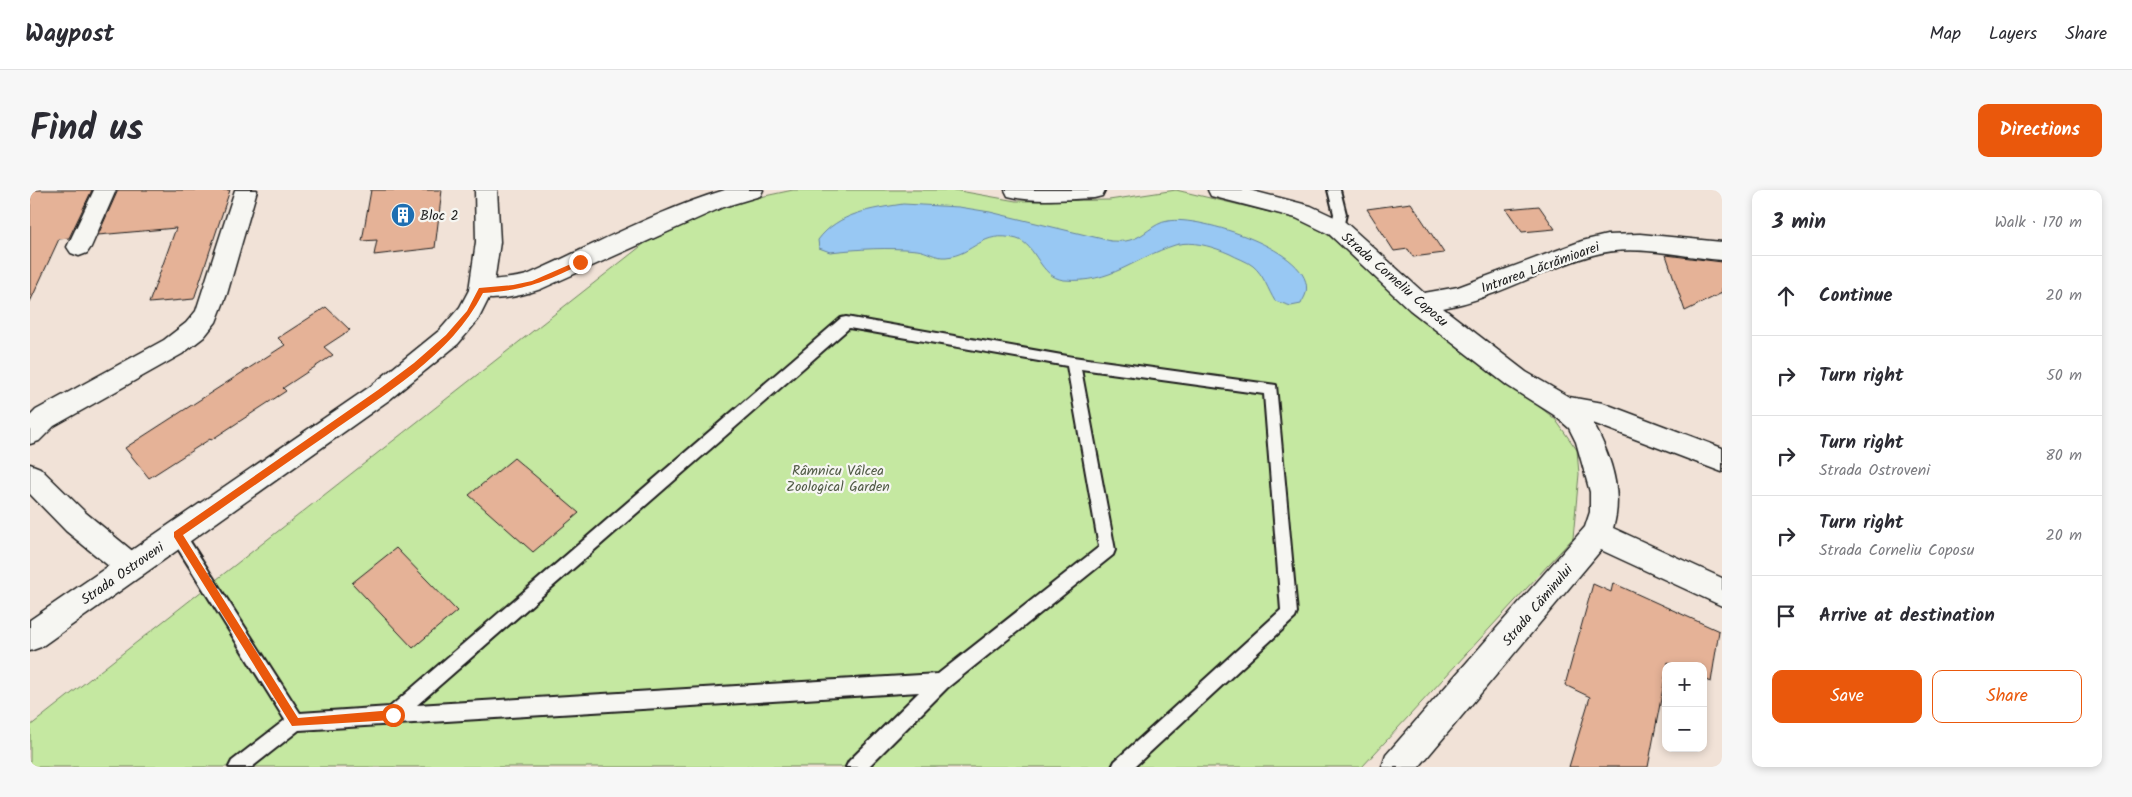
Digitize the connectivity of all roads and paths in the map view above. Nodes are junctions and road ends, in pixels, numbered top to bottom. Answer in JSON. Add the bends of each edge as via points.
{"nodes":[{"id":1,"x":105,"y":190,"type":"edge"},
{"id":2,"x":246,"y":190,"type":"edge"},
{"id":3,"x":486,"y":190,"type":"edge"},
{"id":4,"x":752,"y":190,"type":"edge"},
{"id":5,"x":1016,"y":190,"type":"edge"},
{"id":6,"x":1094,"y":190,"type":"edge"},
{"id":7,"x":1218,"y":190,"type":"edge"},
{"id":8,"x":1334,"y":190,"type":"edge"},
{"id":9,"x":1337,"y":228,"type":"junction"},
{"id":10,"x":79,"y":247,"type":"dead end"},
{"id":11,"x":1722,"y":251,"type":"edge"},
{"id":12,"x":481,"y":290,"type":"junction"},
{"id":13,"x":1419,"y":303,"type":"junction"},
{"id":14,"x":1073,"y":362,"type":"junction"},
{"id":15,"x":1571,"y":413,"type":"junction"},
{"id":16,"x":30,"y":434,"type":"edge"},
{"id":17,"x":1722,"y":460,"type":"edge"},
{"id":18,"x":30,"y":476,"type":"edge"},
{"id":19,"x":177,"y":534,"type":"junction"},
{"id":20,"x":1597,"y":534,"type":"junction"},
{"id":21,"x":131,"y":567,"type":"junction"},
{"id":22,"x":1722,"y":592,"type":"edge"},
{"id":23,"x":30,"y":637,"type":"edge"},
{"id":24,"x":941,"y":682,"type":"junction"},
{"id":25,"x":393,"y":715,"type":"junction"},
{"id":26,"x":296,"y":722,"type":"junction"},
{"id":27,"x":238,"y":767,"type":"edge"},
{"id":28,"x":855,"y":767,"type":"edge"},
{"id":29,"x":1121,"y":767,"type":"edge"},
{"id":30,"x":1398,"y":767,"type":"edge"}],
"edges":[{"from":1,"to":10,"type":"street"},
{"from":2,"to":16,"type":"street","via":[[215,294],[207,314],[195,330],[173,347],[45,418]]},
{"from":3,"to":12,"type":"street","name":"Strada Ostroveni","via":[[488,242]]},
{"from":4,"to":12,"type":"street","via":[[716,201],[533,283]]},
{"from":5,"to":6,"type":"street"},
{"from":7,"to":9,"type":"street","name":"Strada Corneliu Coposu","via":[[1303,212]]},
{"from":8,"to":9,"type":"lane","via":[[1340,214]]},
{"from":9,"to":13,"type":"street","name":"Strada Corneliu Coposu"},
{"from":11,"to":13,"type":"street","name":"Intrarea Lăcrămioarei","via":[[1642,242],[1605,244],[1460,296]]},
{"from":12,"to":19,"type":"street","name":"Strada Ostroveni","via":[[469,313],[449,337],[416,365]]},
{"from":13,"to":15,"type":"street","name":"Strada Corneliu Coposu","via":[[1517,378]]},
{"from":14,"to":24,"type":"lane","via":[[1108,550]]},
{"from":14,"to":25,"type":"lane","via":[[846,322]]},
{"from":14,"to":29,"type":"lane","via":[[1271,389],[1289,613]]},
{"from":15,"to":17,"type":"street","via":[[1603,414]]},
{"from":15,"to":20,"type":"street","name":"Strada Căminului","via":[[1589,441],[1604,492],[1604,512]]},
{"from":18,"to":21,"type":"street","via":[[76,522]]},
{"from":19,"to":21,"type":"street","name":"Strada Ostroveni"},
{"from":19,"to":26,"type":"lane"},
{"from":20,"to":22,"type":"street"},
{"from":20,"to":30,"type":"street","name":"Strada Căminului"},
{"from":21,"to":23,"type":"street","name":"Strada Ostroveni"},
{"from":24,"to":25,"type":"lane"},
{"from":24,"to":28,"type":"lane"},
{"from":25,"to":26,"type":"lane"},
{"from":26,"to":27,"type":"lane"}]}
